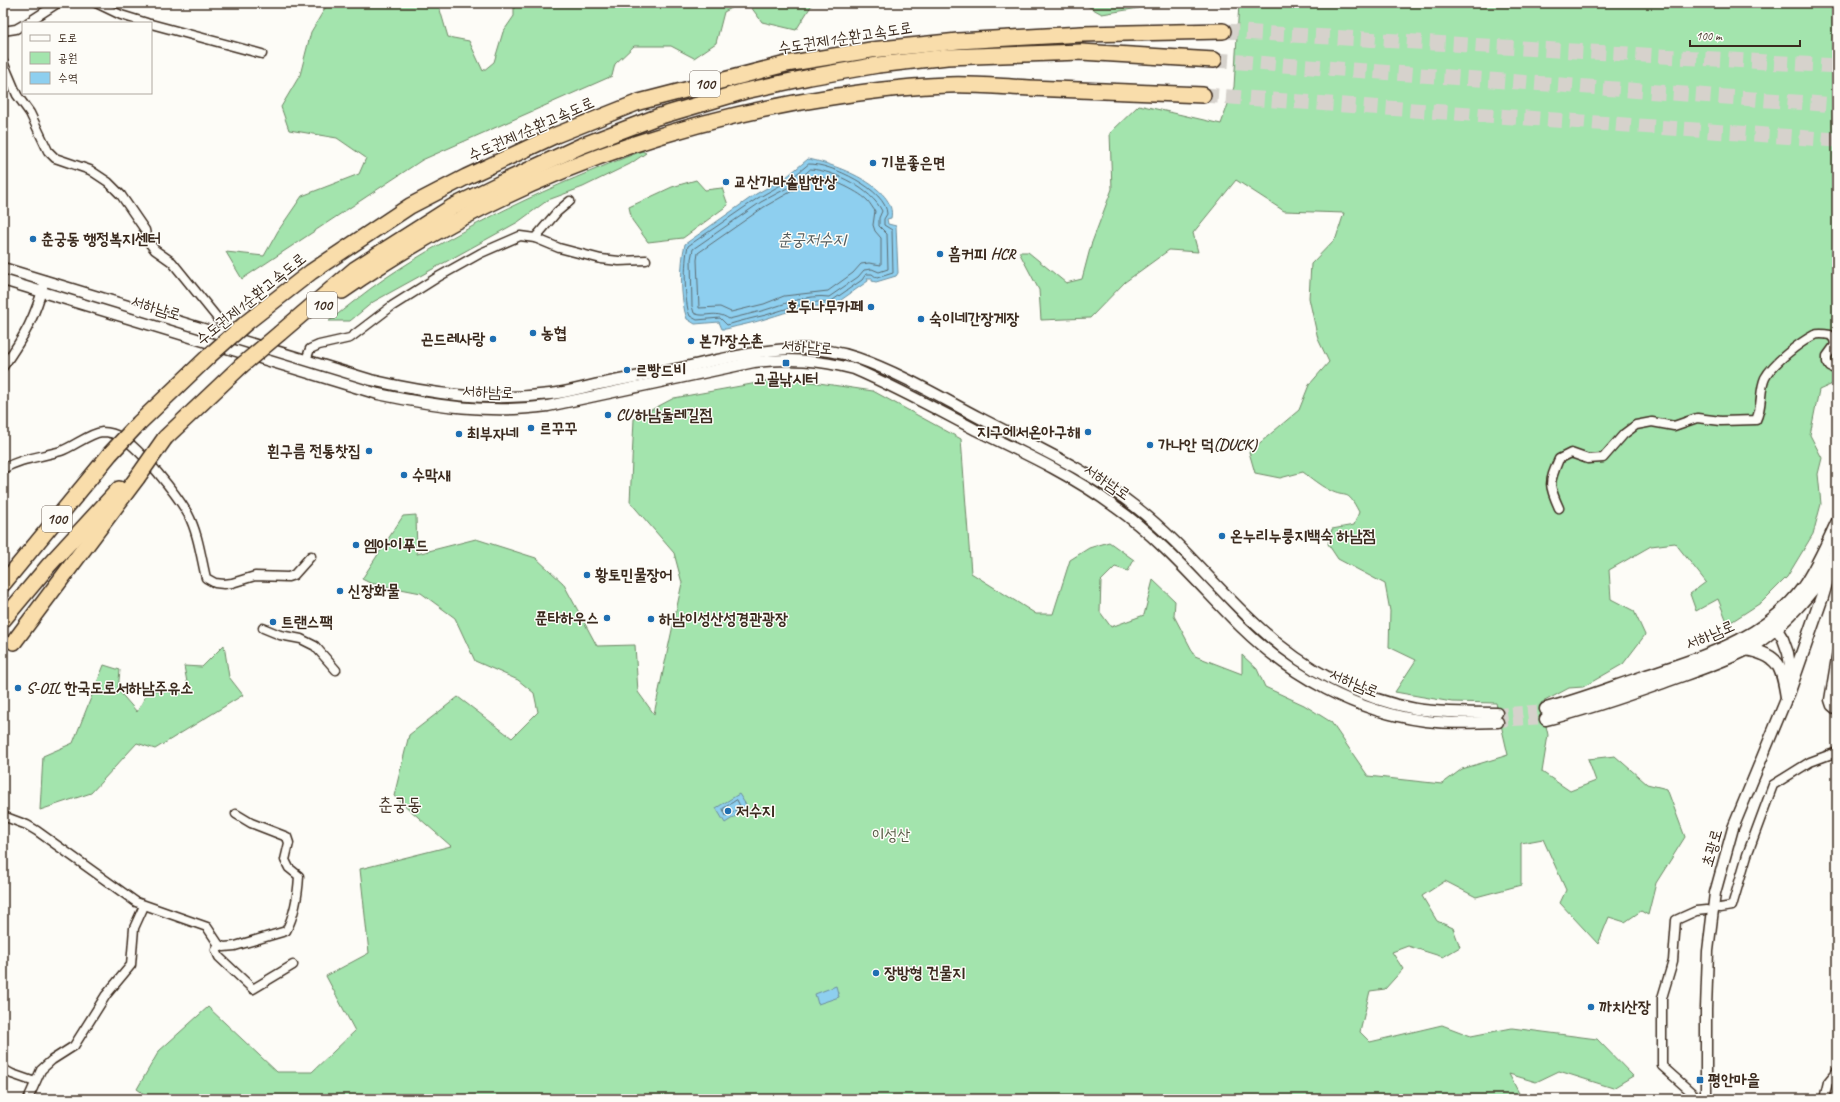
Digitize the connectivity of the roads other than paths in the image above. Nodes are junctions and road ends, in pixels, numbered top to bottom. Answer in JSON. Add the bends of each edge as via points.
{"nodes":[{"id":1,"x":58,"y":3,"type":"edge"},
{"id":2,"x":96,"y":3,"type":"edge"},
{"id":3,"x":29,"y":22,"type":"edge"},
{"id":4,"x":144,"y":22,"type":"edge"},
{"id":5,"x":152,"y":24,"type":"edge"},
{"id":6,"x":22,"y":26,"type":"edge"},
{"id":7,"x":3,"y":31,"type":"edge"},
{"id":8,"x":1223,"y":31,"type":"tunnel mouth"},
{"id":9,"x":262,"y":54,"type":"dead end"},
{"id":10,"x":1214,"y":60,"type":"tunnel mouth"},
{"id":11,"x":3,"y":62,"type":"edge"},
{"id":12,"x":1203,"y":95,"type":"tunnel mouth"},
{"id":13,"x":570,"y":202,"type":"dead end"},
{"id":14,"x":535,"y":238,"type":"junction"},
{"id":15,"x":646,"y":260,"type":"dead end"},
{"id":16,"x":3,"y":268,"type":"edge"},
{"id":17,"x":3,"y":280,"type":"edge"},
{"id":18,"x":45,"y":280,"type":"junction"},
{"id":19,"x":42,"y":291,"type":"junction"},
{"id":20,"x":280,"y":333,"type":"junction"},
{"id":21,"x":224,"y":335,"type":"junction"},
{"id":22,"x":306,"y":360,"type":"junction"},
{"id":23,"x":3,"y":367,"type":"edge"},
{"id":24,"x":1837,"y":370,"type":"edge"},
{"id":25,"x":3,"y":469,"type":"edge"},
{"id":26,"x":135,"y":476,"type":"junction"},
{"id":27,"x":1559,"y":508,"type":"dead end"},
{"id":28,"x":1837,"y":523,"type":"edge"},
{"id":29,"x":1837,"y":550,"type":"edge"},
{"id":30,"x":311,"y":556,"type":"dead end"},
{"id":31,"x":1831,"y":563,"type":"junction"},
{"id":32,"x":3,"y":584,"type":"edge"},
{"id":33,"x":3,"y":620,"type":"edge"},
{"id":34,"x":1774,"y":623,"type":"junction"},
{"id":35,"x":263,"y":628,"type":"dead end"},
{"id":36,"x":14,"y":642,"type":"dead end"},
{"id":37,"x":1746,"y":649,"type":"junction"},
{"id":38,"x":1837,"y":652,"type":"edge"},
{"id":39,"x":336,"y":670,"type":"dead end"},
{"id":40,"x":1787,"y":697,"type":"junction"},
{"id":41,"x":1837,"y":711,"type":"edge"},
{"id":42,"x":1837,"y":752,"type":"edge"},
{"id":43,"x":236,"y":814,"type":"dead end"},
{"id":44,"x":3,"y":816,"type":"edge"},
{"id":45,"x":144,"y":906,"type":"junction"},
{"id":46,"x":1720,"y":908,"type":"dead end"},
{"id":47,"x":1706,"y":910,"type":"dead end"},
{"id":48,"x":219,"y":945,"type":"junction"},
{"id":49,"x":293,"y":965,"type":"dead end"},
{"id":50,"x":3,"y":1069,"type":"edge"},
{"id":51,"x":1837,"y":1071,"type":"edge"},
{"id":52,"x":35,"y":1082,"type":"junction"},
{"id":53,"x":28,"y":1099,"type":"edge"},
{"id":54,"x":1699,"y":1099,"type":"edge"},
{"id":55,"x":1706,"y":1099,"type":"edge"},
{"id":56,"x":1824,"y":1099,"type":"edge"}],
"edges":[{"from":1,"to":3,"type":"street"},
{"from":2,"to":4,"type":"street"},
{"from":5,"to":9,"type":"street"},
{"from":6,"to":7,"type":"street","via":[[16,30]]},
{"from":8,"to":32,"type":"highway","name":"수도권제1순환고속도로","number":"100","bridge":true,"via":[[1074,34],[958,41],[871,50],[786,64],[711,82],[639,102],[556,135],[410,206],[311,272],[246,323],[139,423],[110,454]]},
{"from":10,"to":20,"type":"highway","name":"수도권제1순환고속도로","number":"100","via":[[1081,52],[947,57],[878,65],[746,91],[658,117],[581,146],[452,207],[355,269]]},
{"from":11,"to":21,"type":"street","via":[[17,95],[30,113],[48,151],[55,158],[90,170],[122,195],[145,230],[147,240],[187,279],[223,325]]},
{"from":12,"to":20,"type":"highway","name":"수도권제1순환고속도로","number":"100","via":[[949,85],[873,91],[780,105],[676,130],[595,157],[528,184],[454,221],[364,276]]},
{"from":13,"to":14,"type":"street"},
{"from":14,"to":15,"type":"street","via":[[559,248],[601,259]]},
{"from":14,"to":22,"type":"street","via":[[520,236],[481,253],[392,306],[350,338],[310,349]]},
{"from":16,"to":18,"type":"street","name":"서하남로"},
{"from":17,"to":19,"type":"street","name":"서하남로"},
{"from":18,"to":19,"type":"street"},
{"from":18,"to":21,"type":"street","name":"서하남로"},
{"from":19,"to":22,"type":"street","name":"서하남로","via":[[378,394],[419,403],[475,409],[514,410],[548,406],[771,360],[802,359],[854,369],[1053,468],[1095,493],[1156,540],[1267,650],[1320,687],[1344,698],[1399,716],[1440,722],[1498,718],[1395,705],[1323,674],[1261,630],[1179,544],[1118,494],[1066,462],[894,374],[852,356],[803,349],[750,352],[550,394],[482,398],[421,392]]},
{"from":19,"to":23,"type":"street","via":[[24,338]]},
{"from":20,"to":26,"type":"highway","name":"수도권제1순환고속도로","number":"100","bridge":true,"via":[[165,438]]},
{"from":21,"to":22,"type":"street","name":"서하남로"},
{"from":24,"to":27,"type":"street","via":[[1830,367],[1827,362],[1834,339],[1830,335],[1815,334],[1774,366],[1765,378],[1756,420],[1721,422],[1697,418],[1674,426],[1652,422],[1636,425],[1624,434],[1603,458],[1588,459],[1571,453],[1559,459],[1552,477],[1550,490]]},
{"from":25,"to":30,"type":"street","via":[[12,463],[61,451],[100,432],[112,433],[123,438],[137,450],[188,514],[198,542],[206,578],[232,584],[255,576],[288,577],[294,575]]},
{"from":26,"to":33,"type":"highway","name":"수도권제1순환고속도로","number":"100","via":[[49,565]]},
{"from":26,"to":36,"type":"highway"},
{"from":28,"to":34,"type":"main road","name":"서하남로","via":[[1803,588]]},
{"from":29,"to":31,"type":"main road","name":"서하남로"},
{"from":31,"to":34,"type":"main road","name":"서하남로","via":[[1812,591]]},
{"from":31,"to":40,"type":"main road","via":[[1822,597]]},
{"from":34,"to":37,"type":"main road","name":"서하남로"},
{"from":34,"to":37,"type":"main road","name":"서하남로","via":[[1721,650],[1578,700],[1546,714],[1577,712],[1701,669]]},
{"from":34,"to":40,"type":"street","name":"초광로","via":[[1788,653],[1790,666]]},
{"from":35,"to":39,"type":"street","via":[[301,639],[315,646]]},
{"from":37,"to":40,"type":"main road","via":[[1770,655],[1784,678]]},
{"from":38,"to":41,"type":"street","via":[[1829,700]]},
{"from":40,"to":55,"type":"street","name":"초광로","via":[[1733,828],[1715,892],[1708,951]]},
{"from":42,"to":46,"type":"street","via":[[1810,762],[1773,785],[1747,855],[1732,906]]},
{"from":43,"to":48,"type":"street","via":[[251,823],[287,836],[289,843],[285,860],[289,868],[299,876],[298,893],[286,931],[235,946]]},
{"from":44,"to":45,"type":"street","via":[[38,831],[132,900]]},
{"from":45,"to":48,"type":"street","via":[[207,927]]},
{"from":45,"to":52,"type":"street","via":[[134,928],[131,965],[106,995],[74,1046],[41,1070]]},
{"from":47,"to":54,"type":"street","via":[[1676,920],[1673,961],[1662,998],[1662,1066]]},
{"from":48,"to":49,"type":"street","via":[[216,950],[219,958],[253,989]]},
{"from":50,"to":52,"type":"street"},
{"from":51,"to":56,"type":"street","via":[[1828,1082]]},
{"from":52,"to":53,"type":"street"}]}
